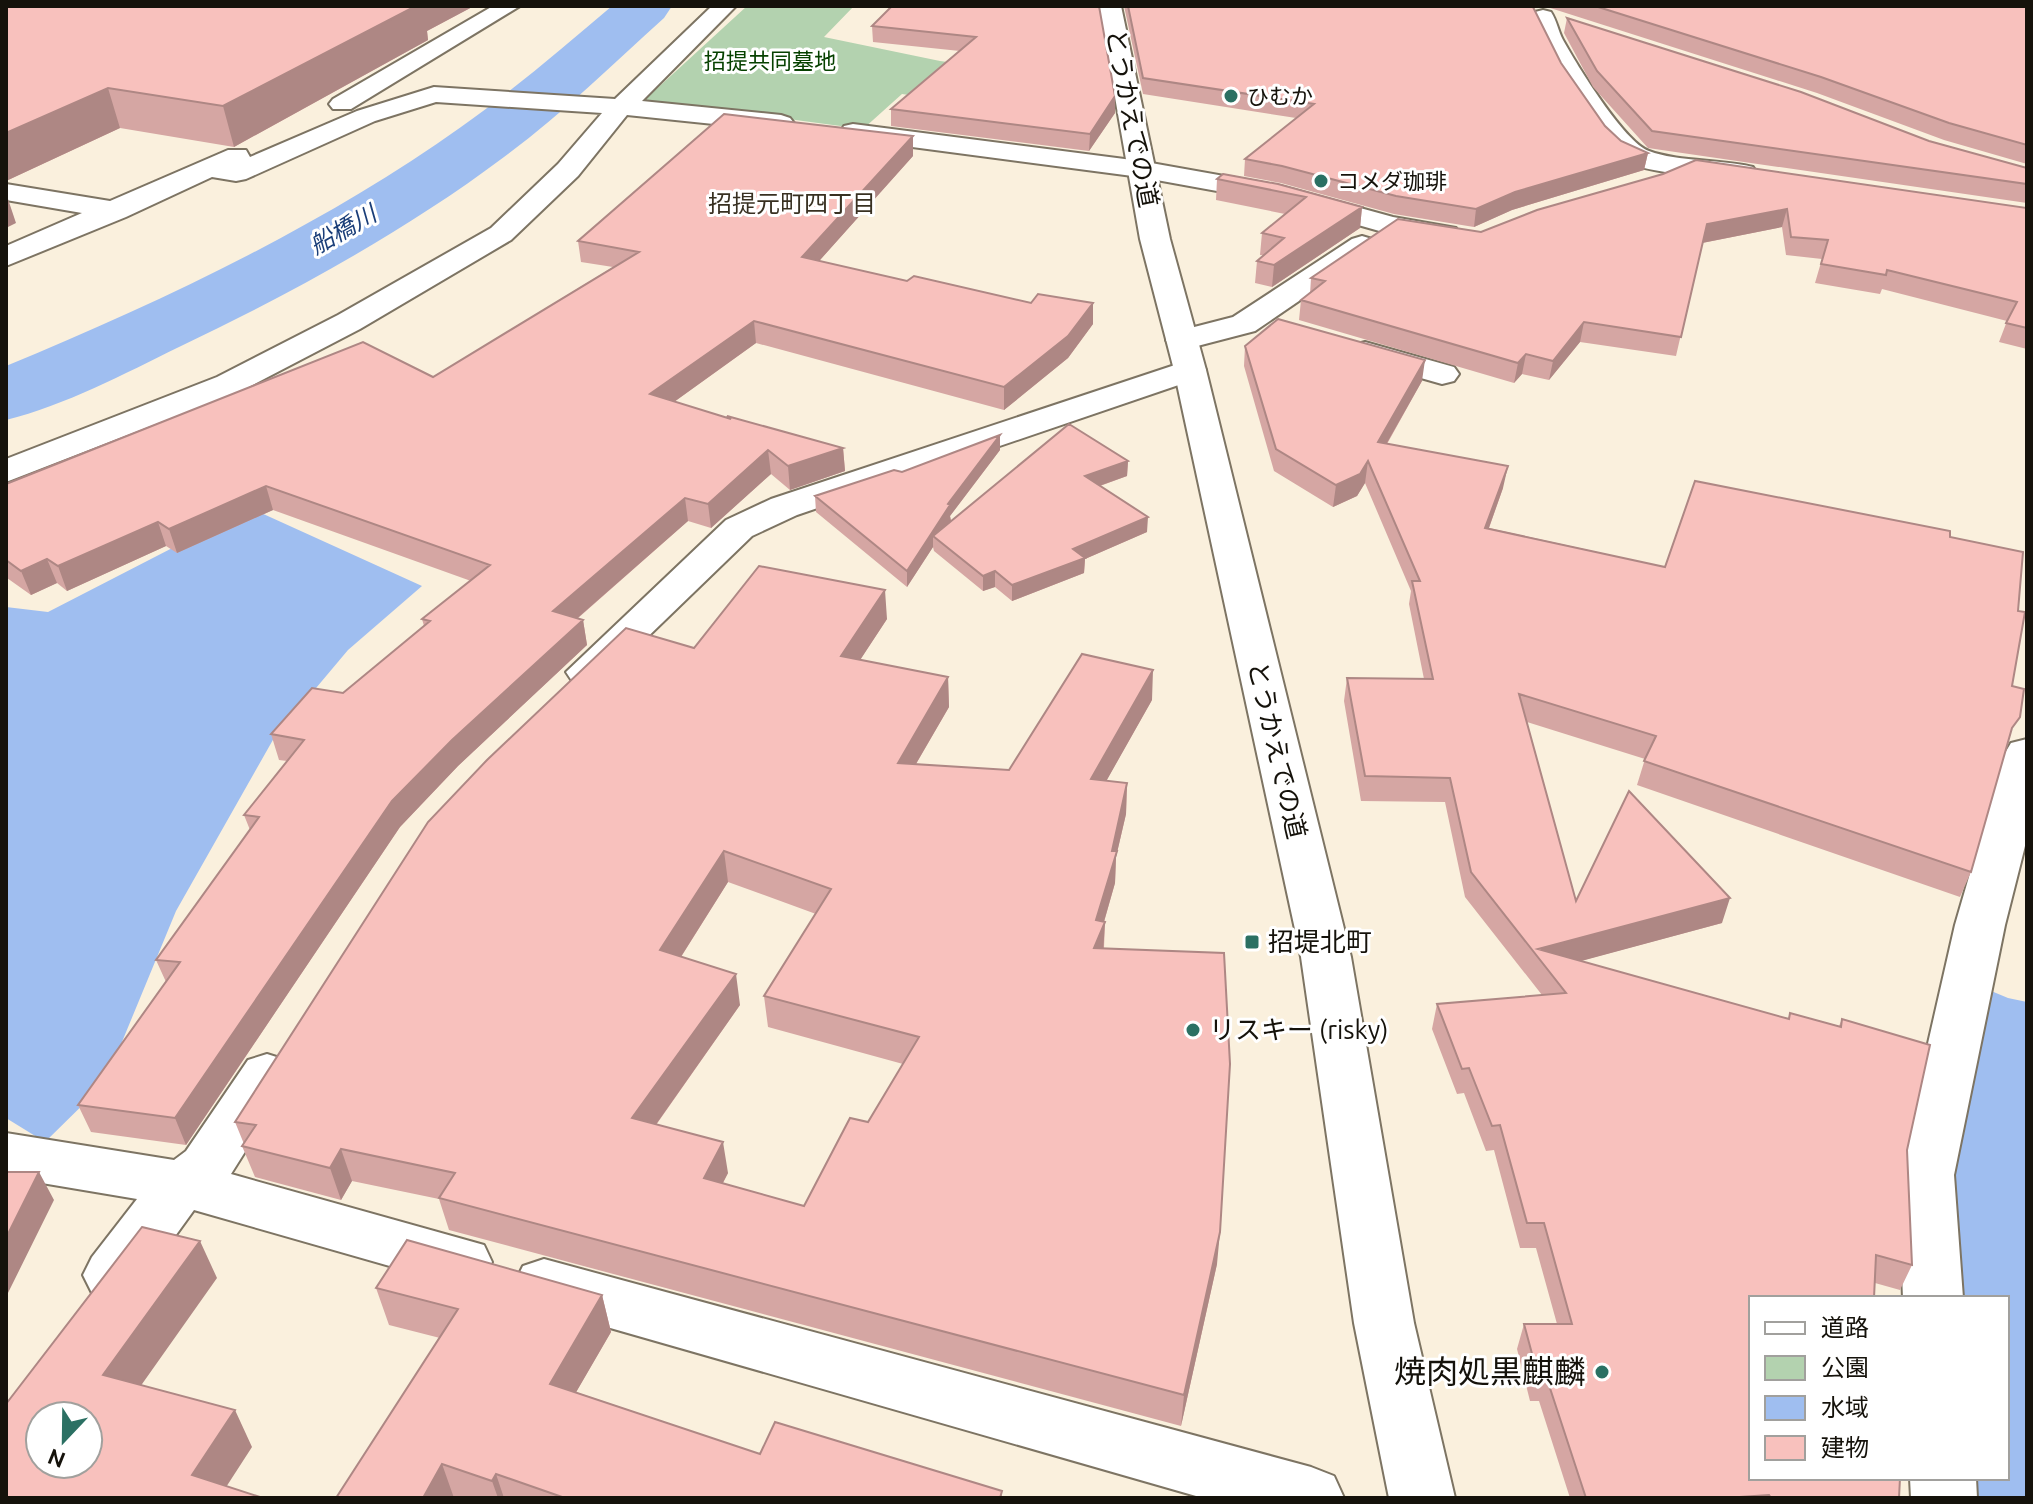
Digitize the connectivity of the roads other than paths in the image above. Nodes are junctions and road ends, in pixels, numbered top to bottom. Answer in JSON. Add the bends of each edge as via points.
{"nodes":[{"id":1,"x":509,"y":6,"type":"edge"},
{"id":2,"x":725,"y":6,"type":"edge"},
{"id":3,"x":1110,"y":6,"type":"edge"},
{"id":4,"x":1573,"y":27,"type":"edge"},
{"id":5,"x":612,"y":108,"type":"junction"},
{"id":6,"x":799,"y":125,"type":"edge"},
{"id":7,"x":831,"y":129,"type":"edge"},
{"id":8,"x":1689,"y":165,"type":"junction"},
{"id":9,"x":212,"y":169,"type":"junction"},
{"id":10,"x":1140,"y":169,"type":"junction"},
{"id":11,"x":1775,"y":177,"type":"edge"},
{"id":12,"x":1635,"y":186,"type":"edge"},
{"id":13,"x":6,"y":192,"type":"edge"},
{"id":14,"x":116,"y":211,"type":"junction"},
{"id":15,"x":1390,"y":225,"type":"junction"},
{"id":16,"x":1477,"y":239,"type":"edge"},
{"id":17,"x":6,"y":257,"type":"edge"},
{"id":18,"x":1251,"y":319,"type":"junction"},
{"id":19,"x":1295,"y":331,"type":"edge"},
{"id":20,"x":1339,"y":344,"type":"edge"},
{"id":21,"x":1186,"y":355,"type":"junction"},
{"id":22,"x":1442,"y":374,"type":"dead end"},
{"id":23,"x":6,"y":471,"type":"edge"},
{"id":24,"x":556,"y":702,"type":"edge"},
{"id":25,"x":2027,"y":753,"type":"edge"},
{"id":26,"x":291,"y":1037,"type":"edge"},
{"id":27,"x":6,"y":1155,"type":"edge"},
{"id":28,"x":182,"y":1184,"type":"junction"},
{"id":29,"x":1933,"y":1296,"type":"edge"},
{"id":30,"x":80,"y":1319,"type":"edge"},
{"id":31,"x":1311,"y":1498,"type":"edge"},
{"id":32,"x":1422,"y":1498,"type":"edge"}],
"edges":[{"from":1,"to":9,"type":"street","via":[[339,106]]},
{"from":2,"to":5,"type":"street"},
{"from":3,"to":10,"type":"street","name":"とうかえでの道"},
{"from":4,"to":8,"type":"street","via":[[1533,14],[1618,139],[1639,158]]},
{"from":5,"to":6,"type":"street"},
{"from":5,"to":9,"type":"street","via":[[434,94],[366,116],[236,173]]},
{"from":5,"to":23,"type":"street","via":[[568,170],[501,234],[229,384]]},
{"from":7,"to":10,"type":"street"},
{"from":8,"to":11,"type":"street"},
{"from":8,"to":12,"type":"street"},
{"from":9,"to":14,"type":"street"},
{"from":10,"to":15,"type":"street","via":[[1280,194]]},
{"from":10,"to":21,"type":"street","name":"とうかえでの道"},
{"from":13,"to":14,"type":"street"},
{"from":14,"to":17,"type":"street"},
{"from":15,"to":16,"type":"street"},
{"from":15,"to":18,"type":"street"},
{"from":18,"to":19,"type":"street"},
{"from":18,"to":21,"type":"street"},
{"from":20,"to":22,"type":"street"},
{"from":21,"to":24,"type":"street","via":[[739,528]]},
{"from":21,"to":32,"type":"street","name":"とうかえでの道","via":[[1326,957],[1384,1323]]},
{"from":25,"to":29,"type":"street","via":[[1980,925],[1926,1175]]},
{"from":26,"to":28,"type":"street","via":[[206,1167]]},
{"from":27,"to":28,"type":"street"},
{"from":28,"to":30,"type":"street"},
{"from":28,"to":31,"type":"street"}]}
